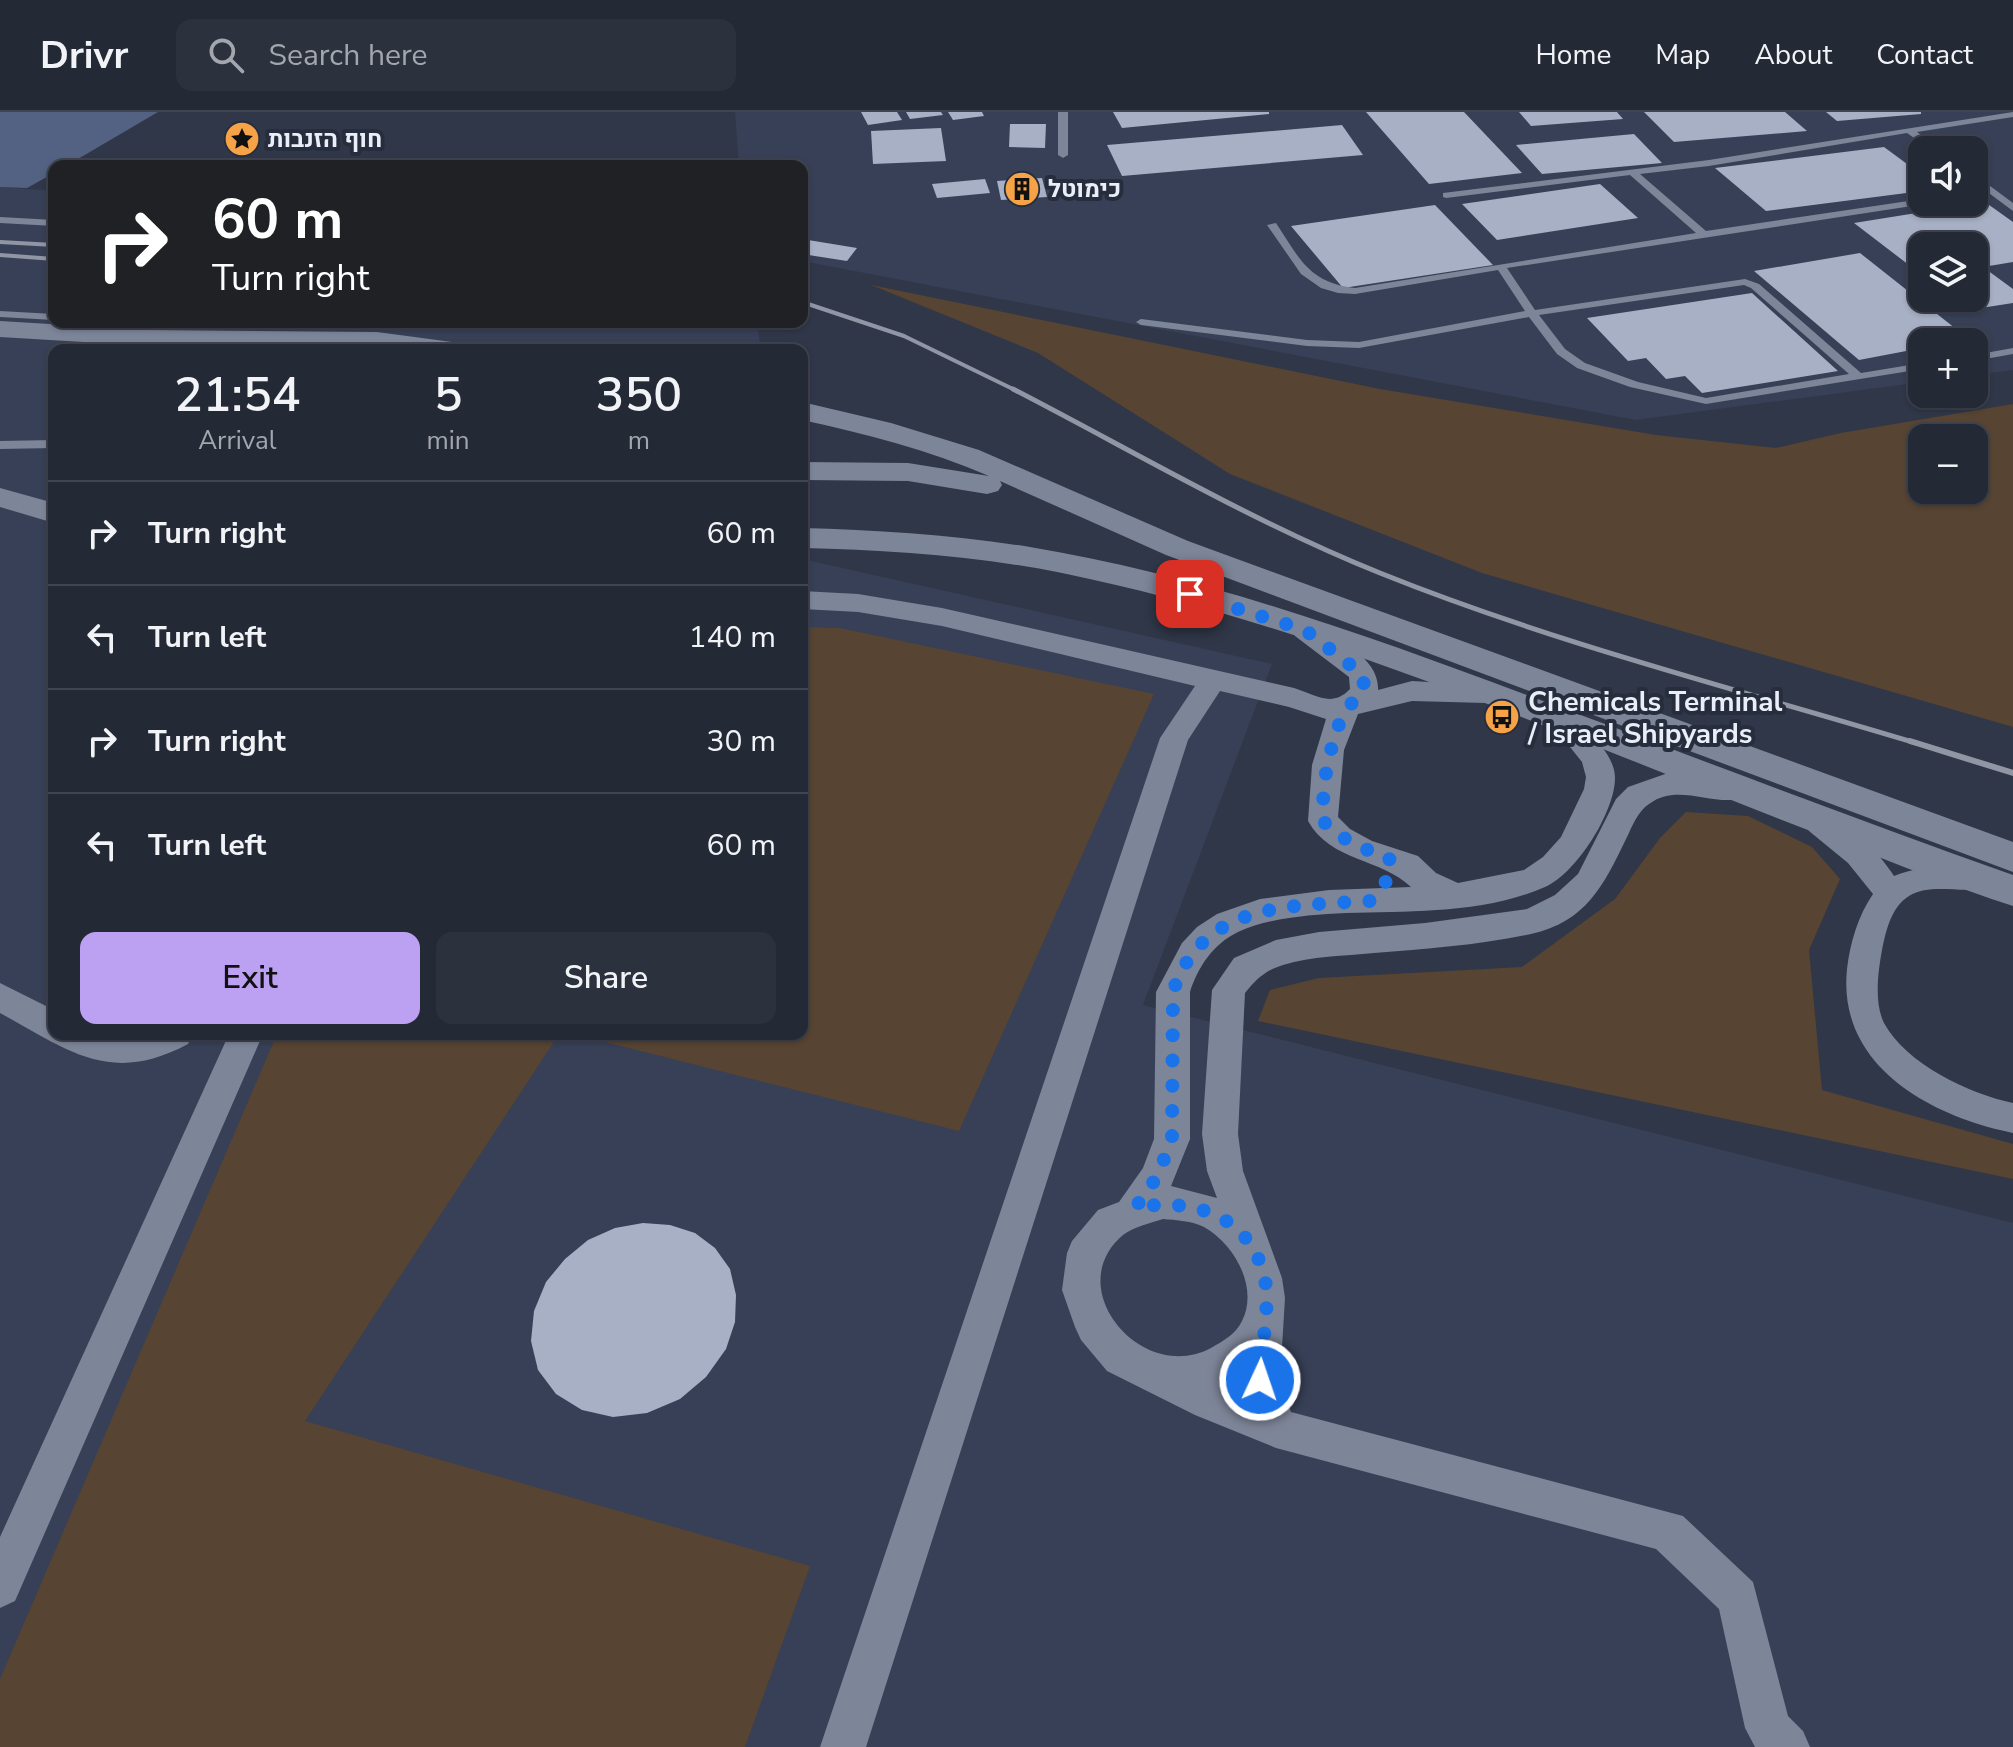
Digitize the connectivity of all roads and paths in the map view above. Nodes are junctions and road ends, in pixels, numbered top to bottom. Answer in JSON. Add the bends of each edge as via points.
{"nodes":[{"id":1,"x":1063,"y":112,"type":"edge"},
{"id":2,"x":2013,"y":114,"type":"edge"},
{"id":3,"x":1909,"y":130,"type":"junction"},
{"id":4,"x":1917,"y":136,"type":"edge"},
{"id":5,"x":1063,"y":155,"type":"dead end"},
{"id":6,"x":1632,"y":172,"type":"junction"},
{"id":7,"x":1988,"y":187,"type":"edge"},
{"id":8,"x":1993,"y":191,"type":"junction"},
{"id":9,"x":1988,"y":192,"type":"edge"},
{"id":10,"x":2013,"y":194,"type":"edge"},
{"id":11,"x":1446,"y":195,"type":"dead end"},
{"id":12,"x":1908,"y":204,"type":"edge"},
{"id":13,"x":2013,"y":208,"type":"edge"},
{"id":14,"x":0,"y":220,"type":"edge"},
{"id":15,"x":48,"y":223,"type":"edge"},
{"id":16,"x":1272,"y":225,"type":"dead end"},
{"id":17,"x":1703,"y":234,"type":"junction"},
{"id":18,"x":1501,"y":267,"type":"junction"},
{"id":19,"x":1533,"y":313,"type":"junction"},
{"id":20,"x":0,"y":314,"type":"edge"},
{"id":21,"x":48,"y":317,"type":"edge"},
{"id":22,"x":1141,"y":322,"type":"dead end"},
{"id":23,"x":0,"y":329,"type":"edge"},
{"id":24,"x":407,"y":344,"type":"edge"},
{"id":25,"x":2013,"y":351,"type":"edge"},
{"id":26,"x":1988,"y":355,"type":"edge"},
{"id":27,"x":1908,"y":368,"type":"edge"},
{"id":28,"x":1858,"y":376,"type":"junction"},
{"id":29,"x":808,"y":412,"type":"edge"},
{"id":30,"x":48,"y":444,"type":"edge"},
{"id":31,"x":0,"y":445,"type":"edge"},
{"id":32,"x":808,"y":471,"type":"edge"},
{"id":33,"x":0,"y":497,"type":"edge"},
{"id":34,"x":48,"y":511,"type":"edge"},
{"id":35,"x":0,"y":517,"type":"edge"},
{"id":36,"x":48,"y":525,"type":"edge"},
{"id":37,"x":808,"y":538,"type":"edge"},
{"id":38,"x":1177,"y":548,"type":"junction"},
{"id":39,"x":808,"y":600,"type":"edge"},
{"id":40,"x":1305,"y":630,"type":"junction"},
{"id":41,"x":1213,"y":680,"type":"junction"},
{"id":42,"x":1486,"y":693,"type":"junction"},
{"id":43,"x":1344,"y":711,"type":"junction"},
{"id":44,"x":1564,"y":722,"type":"junction"},
{"id":45,"x":1750,"y":793,"type":"junction"},
{"id":46,"x":1808,"y":815,"type":"junction"},
{"id":47,"x":1389,"y":857,"type":"junction"},
{"id":48,"x":2013,"y":857,"type":"edge"},
{"id":49,"x":1997,"y":885,"type":"edge"},
{"id":50,"x":1889,"y":894,"type":"junction"},
{"id":51,"x":1455,"y":896,"type":"junction"},
{"id":52,"x":1370,"y":901,"type":"junction"},
{"id":53,"x":0,"y":997,"type":"edge"},
{"id":54,"x":48,"y":1023,"type":"edge"},
{"id":55,"x":79,"y":1040,"type":"edge"},
{"id":56,"x":165,"y":1040,"type":"edge"},
{"id":57,"x":243,"y":1040,"type":"edge"},
{"id":58,"x":2013,"y":1097,"type":"edge"},
{"id":59,"x":1955,"y":1098,"type":"junction"},
{"id":60,"x":2013,"y":1118,"type":"edge"},
{"id":61,"x":1135,"y":1208,"type":"junction"},
{"id":62,"x":1259,"y":1260,"type":"junction"},
{"id":63,"x":1263,"y":1318,"type":"junction"},
{"id":64,"x":1162,"y":1376,"type":"junction"},
{"id":65,"x":1276,"y":1428,"type":"junction"},
{"id":66,"x":0,"y":1586,"type":"edge"},
{"id":67,"x":843,"y":1747,"type":"edge"},
{"id":68,"x":1787,"y":1747,"type":"edge"}],
"edges":[{"from":1,"to":5,"type":"lane"},
{"from":2,"to":3,"type":"lane"},
{"from":3,"to":4,"type":"lane"},
{"from":3,"to":6,"type":"lane"},
{"from":6,"to":11,"type":"lane"},
{"from":6,"to":17,"type":"lane"},
{"from":7,"to":8,"type":"lane"},
{"from":8,"to":9,"type":"lane"},
{"from":8,"to":10,"type":"lane"},
{"from":8,"to":13,"type":"lane"},
{"from":12,"to":17,"type":"lane"},
{"from":14,"to":15,"type":"lane"},
{"from":16,"to":18,"type":"lane","via":[[1311,280],[1334,291]]},
{"from":17,"to":18,"type":"lane"},
{"from":18,"to":19,"type":"lane"},
{"from":19,"to":22,"type":"lane","via":[[1359,345]]},
{"from":19,"to":28,"type":"lane","via":[[1565,356],[1586,368],[1706,401]]},
{"from":19,"to":28,"type":"lane","via":[[1745,282]]},
{"from":20,"to":21,"type":"lane"},
{"from":23,"to":24,"type":"street"},
{"from":25,"to":26,"type":"lane"},
{"from":27,"to":28,"type":"lane"},
{"from":29,"to":38,"type":"street","via":[[968,456]]},
{"from":30,"to":31,"type":"lane"},
{"from":32,"to":38,"type":"street","via":[[908,472],[962,480]]},
{"from":33,"to":34,"type":"street"},
{"from":35,"to":36,"type":"street"},
{"from":37,"to":40,"type":"street","via":[[928,544],[1059,562],[1162,585]]},
{"from":38,"to":48,"type":"street"},
{"from":39,"to":41,"type":"street","via":[[942,617]]},
{"from":40,"to":42,"type":"street"},
{"from":40,"to":43,"type":"street","via":[[1362,674],[1363,691]]},
{"from":41,"to":43,"type":"street"},
{"from":41,"to":67,"type":"street","via":[[1174,738]]},
{"from":42,"to":43,"type":"street","via":[[1412,691]]},
{"from":42,"to":44,"type":"street"},
{"from":43,"to":47,"type":"street","via":[[1327,758],[1323,821],[1339,837]]},
{"from":44,"to":45,"type":"street"},
{"from":44,"to":51,"type":"street","via":[[1596,758],[1603,780],[1575,843],[1538,877]]},
{"from":45,"to":46,"type":"street"},
{"from":45,"to":62,"type":"street","via":[[1668,784],[1639,795],[1627,807],[1590,882],[1566,904],[1532,921],[1319,945],[1276,953],[1246,967],[1229,990],[1220,1134],[1225,1171]]},
{"from":46,"to":49,"type":"street"},
{"from":46,"to":50,"type":"street","via":[[1874,867]]},
{"from":47,"to":51,"type":"street"},
{"from":47,"to":52,"type":"street","via":[[1392,874]]},
{"from":49,"to":50,"type":"street","via":[[1936,877]]},
{"from":50,"to":59,"type":"street","via":[[1871,928],[1864,963],[1863,1003],[1869,1029],[1917,1078]]},
{"from":51,"to":52,"type":"street"},
{"from":52,"to":61,"type":"street","via":[[1270,910],[1227,924],[1199,943],[1180,969],[1173,992],[1172,1139],[1157,1177]]},
{"from":53,"to":54,"type":"street"},
{"from":55,"to":56,"type":"street","via":[[116,1051],[150,1048]]},
{"from":57,"to":66,"type":"street"},
{"from":58,"to":59,"type":"street"},
{"from":59,"to":60,"type":"street"},
{"from":61,"to":62,"type":"street","via":[[1162,1202],[1217,1215],[1241,1234]]},
{"from":61,"to":64,"type":"street","via":[[1111,1221],[1093,1241],[1082,1266],[1081,1293],[1088,1320],[1105,1344],[1131,1365]]},
{"from":62,"to":63,"type":"street","via":[[1266,1289]]},
{"from":63,"to":64,"type":"street","via":[[1249,1345],[1226,1366],[1196,1376]]},
{"from":63,"to":65,"type":"street","via":[[1260,1380]]},
{"from":64,"to":65,"type":"street"},
{"from":65,"to":68,"type":"street","via":[[1668,1531],[1738,1597],[1768,1728]]}]}
